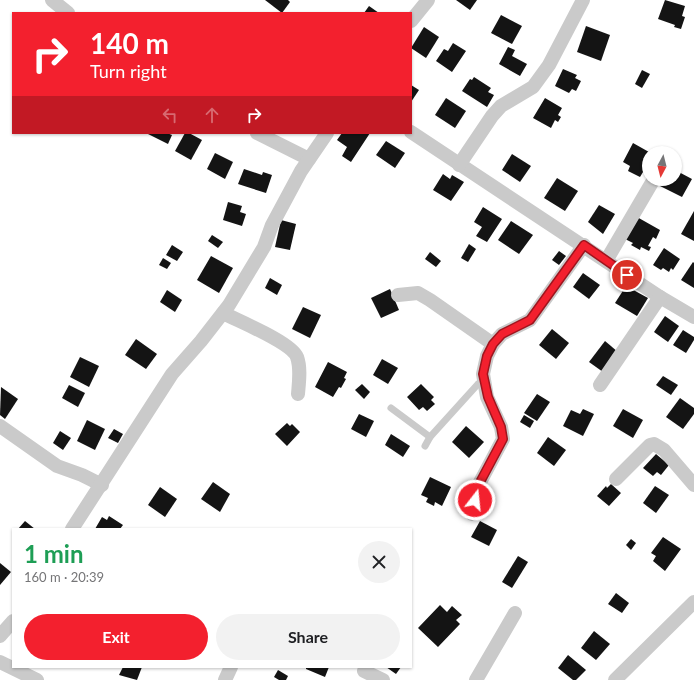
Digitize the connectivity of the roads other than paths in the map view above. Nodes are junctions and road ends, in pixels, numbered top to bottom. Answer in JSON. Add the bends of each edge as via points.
{"nodes":[{"id":1,"x":52,"y":0,"type":"edge"},
{"id":2,"x":583,"y":0,"type":"edge"},
{"id":3,"x":422,"y":2,"type":"edge"},
{"id":4,"x":67,"y":12,"type":"edge"},
{"id":5,"x":412,"y":19,"type":"edge"},
{"id":6,"x":412,"y":133,"type":"edge"},
{"id":7,"x":259,"y":134,"type":"edge"},
{"id":8,"x":326,"y":134,"type":"edge"},
{"id":9,"x":309,"y":159,"type":"junction"},
{"id":10,"x":459,"y":165,"type":"junction"},
{"id":11,"x":650,"y":186,"type":"edge"},
{"id":12,"x":584,"y":245,"type":"junction"},
{"id":13,"x":606,"y":260,"type":"junction"},
{"id":14,"x":398,"y":295,"type":"dead end"},
{"id":15,"x":660,"y":297,"type":"junction"},
{"id":16,"x":223,"y":313,"type":"junction"},
{"id":17,"x":694,"y":318,"type":"edge"},
{"id":18,"x":493,"y":344,"type":"junction"},
{"id":19,"x":484,"y":381,"type":"junction"},
{"id":20,"x":600,"y":385,"type":"dead end"},
{"id":21,"x":298,"y":394,"type":"dead end"},
{"id":22,"x":390,"y":408,"type":"dead end"},
{"id":23,"x":0,"y":426,"type":"edge"},
{"id":24,"x":430,"y":437,"type":"junction"},
{"id":25,"x":425,"y":446,"type":"dead end"},
{"id":26,"x":616,"y":479,"type":"dead end"},
{"id":27,"x":102,"y":485,"type":"junction"},
{"id":28,"x":694,"y":485,"type":"edge"},
{"id":29,"x":472,"y":514,"type":"dead end"},
{"id":30,"x":73,"y":528,"type":"edge"},
{"id":31,"x":694,"y":602,"type":"edge"},
{"id":32,"x":515,"y":614,"type":"dead end"},
{"id":33,"x":12,"y":622,"type":"edge"},
{"id":34,"x":0,"y":636,"type":"edge"},
{"id":35,"x":0,"y":662,"type":"edge"},
{"id":36,"x":12,"y":668,"type":"edge"},
{"id":37,"x":13,"y":668,"type":"edge"},
{"id":38,"x":231,"y":668,"type":"edge"},
{"id":39,"x":364,"y":671,"type":"dead end"},
{"id":40,"x":38,"y":680,"type":"edge"},
{"id":41,"x":225,"y":680,"type":"edge"},
{"id":42,"x":383,"y":680,"type":"edge"},
{"id":43,"x":476,"y":680,"type":"edge"},
{"id":44,"x":615,"y":680,"type":"edge"}],
"edges":[{"from":1,"to":4,"type":"street"},
{"from":2,"to":10,"type":"street","via":[[549,65],[533,87],[501,106]]},
{"from":3,"to":5,"type":"street"},
{"from":6,"to":10,"type":"street"},
{"from":7,"to":9,"type":"street"},
{"from":8,"to":9,"type":"street"},
{"from":9,"to":16,"type":"street","via":[[272,225],[264,247]]},
{"from":10,"to":12,"type":"street"},
{"from":11,"to":13,"type":"street"},
{"from":12,"to":13,"type":"street"},
{"from":12,"to":18,"type":"street","via":[[530,320],[502,334]]},
{"from":13,"to":15,"type":"street"},
{"from":14,"to":18,"type":"street","via":[[418,293],[424,296]]},
{"from":15,"to":17,"type":"street"},
{"from":15,"to":20,"type":"street"},
{"from":16,"to":21,"type":"street","via":[[282,343],[296,355],[299,369]]},
{"from":16,"to":27,"type":"street","via":[[172,374]]},
{"from":18,"to":19,"type":"street","via":[[485,362]]},
{"from":19,"to":24,"type":"lane","via":[[478,384]]},
{"from":19,"to":29,"type":"street","via":[[503,439],[478,486]]},
{"from":22,"to":24,"type":"lane"},
{"from":23,"to":27,"type":"street","via":[[57,466]]},
{"from":24,"to":25,"type":"lane"},
{"from":26,"to":28,"type":"street","via":[[654,444],[664,450]]},
{"from":27,"to":30,"type":"street"},
{"from":31,"to":44,"type":"street"},
{"from":32,"to":43,"type":"street"},
{"from":33,"to":34,"type":"street"},
{"from":35,"to":36,"type":"street"},
{"from":37,"to":40,"type":"street"},
{"from":38,"to":41,"type":"street"},
{"from":39,"to":42,"type":"street"}]}
